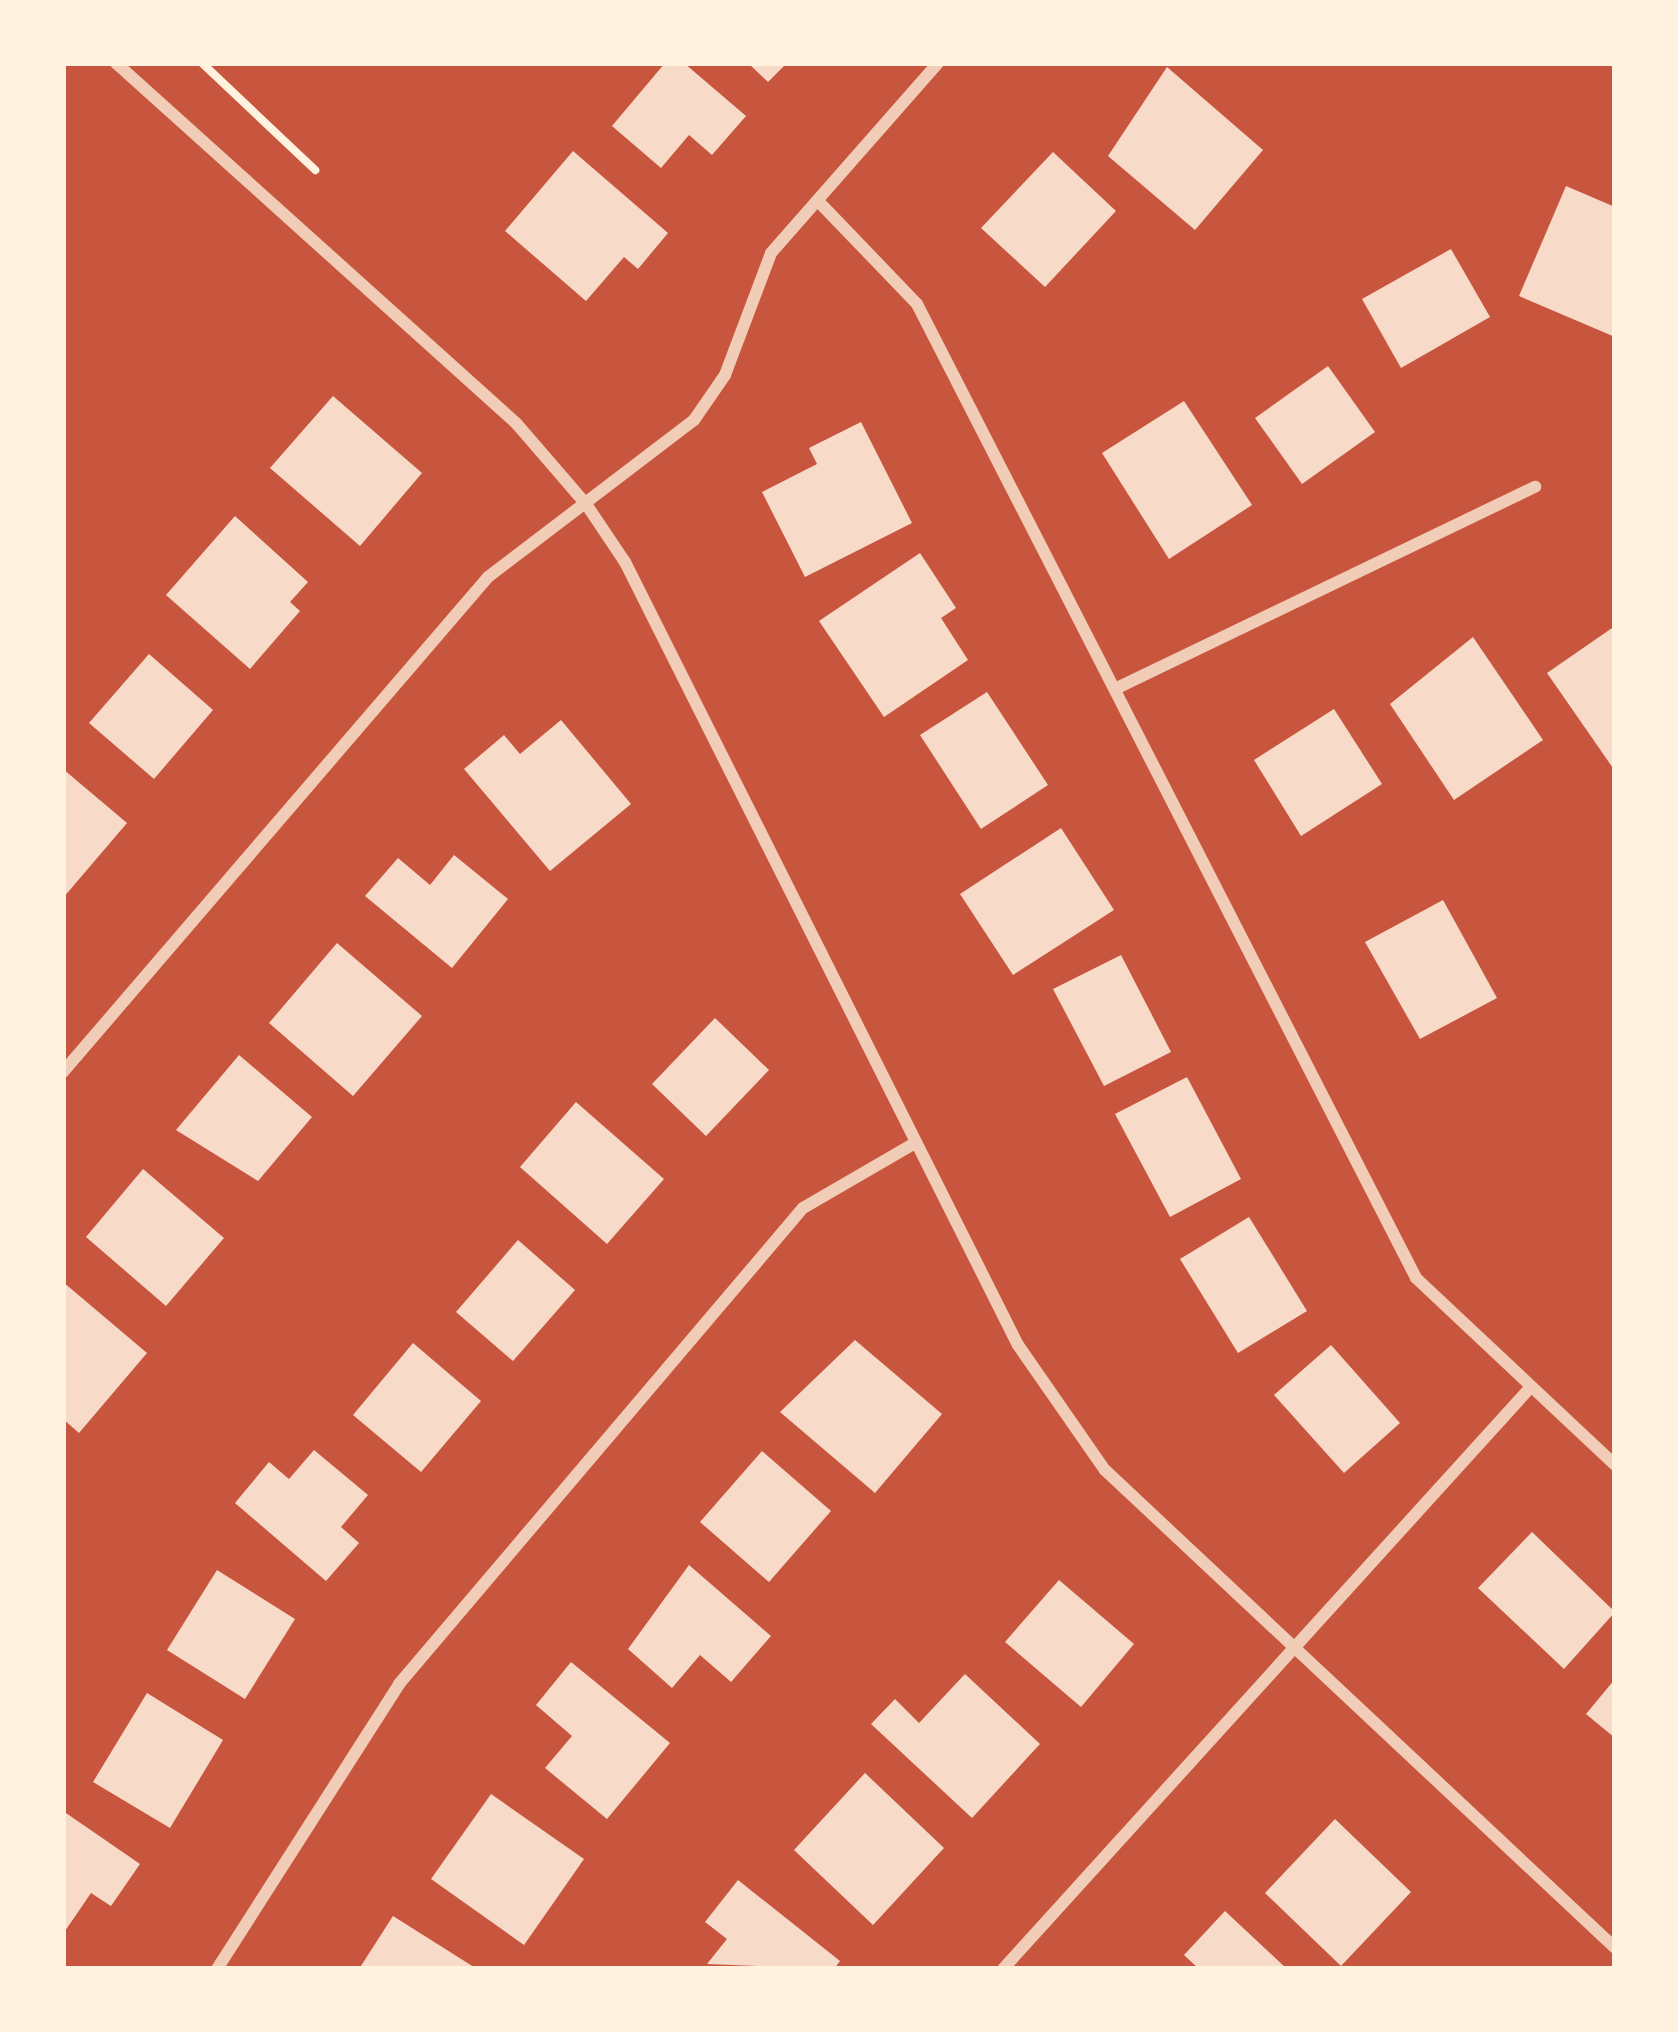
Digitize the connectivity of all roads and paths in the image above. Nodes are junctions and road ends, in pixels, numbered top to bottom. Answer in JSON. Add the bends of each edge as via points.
{"nodes":[{"id":1,"x":116,"y":63,"type":"edge"},
{"id":2,"x":202,"y":63,"type":"edge"},
{"id":3,"x":938,"y":63,"type":"edge"},
{"id":4,"x":315,"y":170,"type":"dead end"},
{"id":5,"x":818,"y":201,"type":"junction"},
{"id":6,"x":1535,"y":487,"type":"dead end"},
{"id":7,"x":586,"y":504,"type":"junction"},
{"id":8,"x":1119,"y":687,"type":"junction"},
{"id":9,"x":63,"y":1072,"type":"edge"},
{"id":10,"x":915,"y":1143,"type":"junction"},
{"id":11,"x":1529,"y":1389,"type":"junction"},
{"id":12,"x":1615,"y":1465,"type":"edge"},
{"id":13,"x":1292,"y":1650,"type":"junction"},
{"id":14,"x":1615,"y":1948,"type":"edge"},
{"id":15,"x":217,"y":1969,"type":"edge"},
{"id":16,"x":1003,"y":1969,"type":"edge"}],
"edges":[{"from":1,"to":7,"type":"street","via":[[516,423]]},
{"from":2,"to":4,"type":"path"},
{"from":3,"to":5,"type":"street"},
{"from":5,"to":7,"type":"street","via":[[771,253],[711,398]]},
{"from":5,"to":8,"type":"street","via":[[917,304]]},
{"from":6,"to":8,"type":"street"},
{"from":7,"to":9,"type":"street","via":[[455,612]]},
{"from":7,"to":10,"type":"street","via":[[625,562]]},
{"from":8,"to":11,"type":"street","via":[[1416,1278]]},
{"from":10,"to":13,"type":"street","via":[[1018,1346],[1106,1470]]},
{"from":10,"to":15,"type":"street","via":[[803,1208],[429,1649]]},
{"from":11,"to":12,"type":"street"},
{"from":11,"to":13,"type":"street"},
{"from":13,"to":14,"type":"street"},
{"from":13,"to":16,"type":"street"}]}
